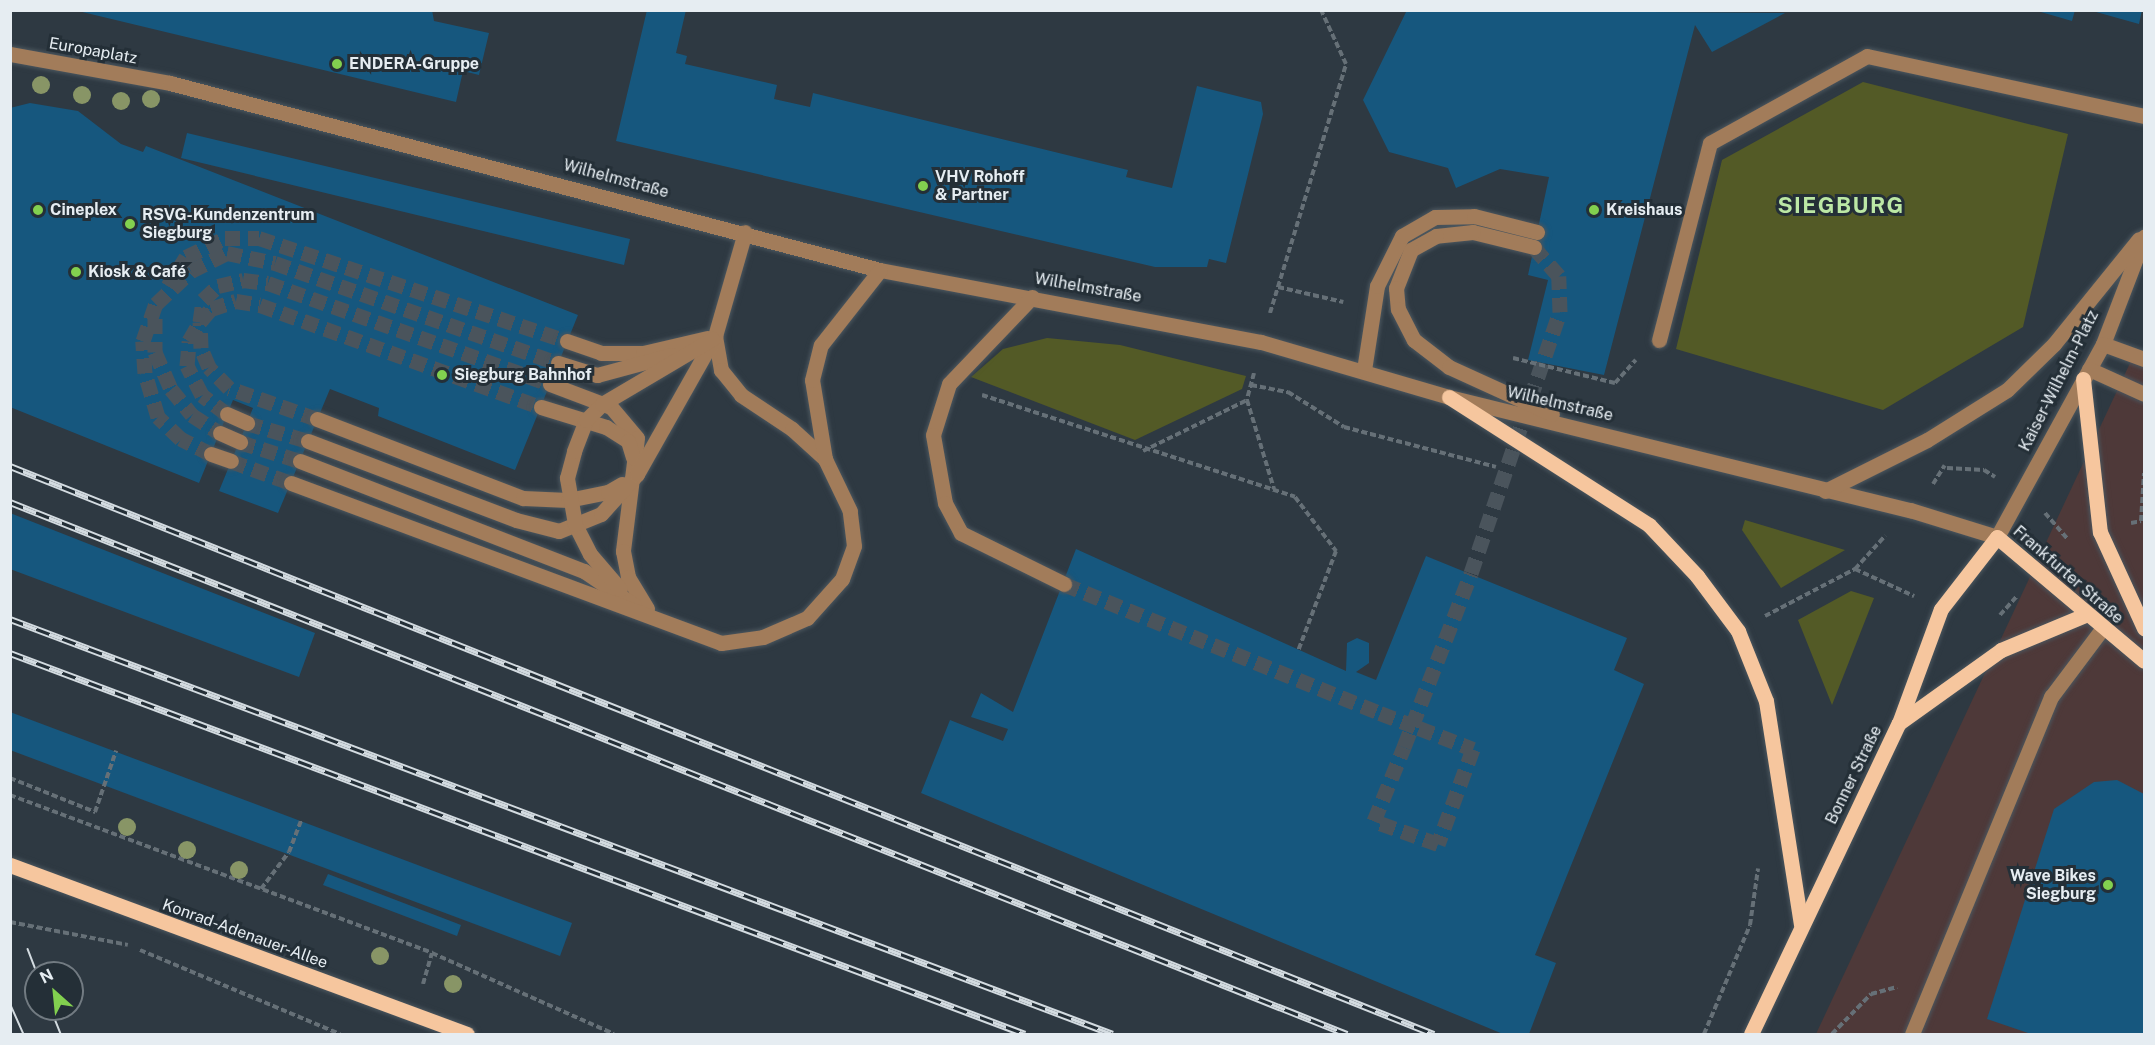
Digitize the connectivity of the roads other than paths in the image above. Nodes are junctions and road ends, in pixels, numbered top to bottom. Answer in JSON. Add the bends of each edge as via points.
{"nodes":[{"id":1,"x":10,"y":54,"type":"edge"},
{"id":2,"x":170,"y":83,"type":"joint"},
{"id":3,"x":2145,"y":116,"type":"edge"},
{"id":4,"x":745,"y":232,"type":"junction"},
{"id":5,"x":2145,"y":232,"type":"edge"},
{"id":6,"x":2145,"y":237,"type":"edge"},
{"id":7,"x":880,"y":270,"type":"junction"},
{"id":8,"x":1032,"y":297,"type":"junction"},
{"id":9,"x":716,"y":336,"type":"junction"},
{"id":10,"x":1659,"y":340,"type":"dead end"},
{"id":11,"x":567,"y":341,"type":"tunnel mouth"},
{"id":12,"x":2103,"y":344,"type":"junction"},
{"id":13,"x":2145,"y":359,"type":"edge"},
{"id":14,"x":558,"y":363,"type":"tunnel mouth"},
{"id":15,"x":1364,"y":370,"type":"junction"},
{"id":16,"x":2086,"y":374,"type":"junction"},
{"id":17,"x":550,"y":384,"type":"tunnel mouth"},
{"id":18,"x":2145,"y":394,"type":"edge"},
{"id":19,"x":1449,"y":398,"type":"junction"},
{"id":20,"x":602,"y":404,"type":"junction"},
{"id":21,"x":541,"y":406,"type":"tunnel mouth"},
{"id":22,"x":227,"y":414,"type":"tunnel mouth"},
{"id":23,"x":317,"y":419,"type":"tunnel mouth"},
{"id":24,"x":586,"y":420,"type":"junction"},
{"id":25,"x":247,"y":423,"type":"tunnel mouth"},
{"id":26,"x":1580,"y":426,"type":"junction"},
{"id":27,"x":220,"y":433,"type":"tunnel mouth"},
{"id":28,"x":308,"y":441,"type":"tunnel mouth"},
{"id":29,"x":240,"y":442,"type":"tunnel mouth"},
{"id":30,"x":211,"y":453,"type":"tunnel mouth"},
{"id":31,"x":825,"y":459,"type":"junction"},
{"id":32,"x":231,"y":461,"type":"tunnel mouth"},
{"id":33,"x":300,"y":461,"type":"tunnel mouth"},
{"id":34,"x":637,"y":474,"type":"junction"},
{"id":35,"x":291,"y":483,"type":"tunnel mouth"},
{"id":36,"x":1825,"y":491,"type":"junction"},
{"id":37,"x":568,"y":500,"type":"junction"},
{"id":38,"x":575,"y":524,"type":"junction"},
{"id":39,"x":1997,"y":537,"type":"junction"},
{"id":40,"x":1064,"y":584,"type":"tunnel mouth"},
{"id":41,"x":2085,"y":615,"type":"junction"},
{"id":42,"x":654,"y":619,"type":"junction"},
{"id":43,"x":2145,"y":628,"type":"edge"},
{"id":44,"x":2102,"y":629,"type":"junction"},
{"id":45,"x":2145,"y":661,"type":"edge"},
{"id":46,"x":1899,"y":723,"type":"junction"},
{"id":47,"x":10,"y":865,"type":"edge"},
{"id":48,"x":1801,"y":924,"type":"junction"},
{"id":49,"x":467,"y":1035,"type":"edge"},
{"id":50,"x":1751,"y":1035,"type":"edge"},
{"id":51,"x":1912,"y":1035,"type":"edge"}],
"edges":[{"from":1,"to":2,"type":"street","name":"Europaplatz"},
{"from":2,"to":4,"type":"street","name":"Wilhelmstraße"},
{"from":3,"to":10,"type":"street","via":[[1868,56],[1710,143]]},
{"from":4,"to":7,"type":"street","name":"Wilhelmstraße"},
{"from":4,"to":9,"type":"street"},
{"from":5,"to":36,"type":"street","name":"Kaiser-Wilhelm-Platz","via":[[2054,344],[2007,390],[1927,440]]},
{"from":6,"to":12,"type":"street","name":"Kaiser-Wilhelm-Platz"},
{"from":7,"to":8,"type":"street","name":"Wilhelmstraße"},
{"from":7,"to":31,"type":"street","via":[[821,345],[812,380]]},
{"from":8,"to":15,"type":"street","name":"Wilhelmstraße","via":[[1262,342]]},
{"from":8,"to":40,"type":"street","via":[[949,384],[933,435],[945,503],[961,533]]},
{"from":9,"to":11,"type":"street","via":[[643,353],[601,353]]},
{"from":9,"to":14,"type":"street","via":[[644,366],[597,375]]},
{"from":9,"to":20,"type":"street"},
{"from":9,"to":31,"type":"street","via":[[721,370],[741,395],[792,429]]},
{"from":9,"to":34,"type":"street"},
{"from":12,"to":13,"type":"street"},
{"from":12,"to":16,"type":"street","name":"Kaiser-Wilhelm-Platz"},
{"from":15,"to":19,"type":"street","name":"Wilhelmstraße"},
{"from":15,"to":26,"type":"street","via":[[1377,286],[1402,236],[1435,217],[1474,216],[1535,239],[1473,232],[1436,236],[1411,250],[1396,288],[1398,309],[1414,340],[1449,367]]},
{"from":16,"to":18,"type":"street"},
{"from":16,"to":39,"type":"street","name":"Kaiser-Wilhelm-Platz"},
{"from":16,"to":43,"type":"main road","via":[[2100,532]]},
{"from":17,"to":20,"type":"street"},
{"from":19,"to":26,"type":"street","name":"Wilhelmstraße"},
{"from":19,"to":48,"type":"main road","via":[[1649,525],[1698,576],[1738,631],[1766,701]]},
{"from":20,"to":24,"type":"street"},
{"from":20,"to":34,"type":"street","via":[[625,420],[637,438]]},
{"from":21,"to":24,"type":"street"},
{"from":22,"to":25,"type":"street"},
{"from":23,"to":37,"type":"street","via":[[523,498]]},
{"from":24,"to":34,"type":"street","via":[[628,441]]},
{"from":24,"to":37,"type":"street","via":[[567,478]]},
{"from":26,"to":36,"type":"street","name":"Wilhelmstraße"},
{"from":27,"to":29,"type":"street"},
{"from":28,"to":38,"type":"street","via":[[516,520],[559,531]]},
{"from":30,"to":32,"type":"street"},
{"from":31,"to":42,"type":"street","via":[[849,512],[854,546],[842,579],[807,618],[764,637],[721,643]]},
{"from":33,"to":42,"type":"street","via":[[584,571]]},
{"from":34,"to":37,"type":"street","via":[[608,492]]},
{"from":34,"to":38,"type":"street","via":[[601,514]]},
{"from":34,"to":42,"type":"street","via":[[622,523],[623,551],[638,600]]},
{"from":35,"to":42,"type":"street"},
{"from":36,"to":39,"type":"street","name":"Wilhelmstraße","via":[[1910,510]]},
{"from":37,"to":38,"type":"street"},
{"from":38,"to":42,"type":"street","via":[[590,554]]},
{"from":39,"to":41,"type":"main road","name":"Frankfurter Straße"},
{"from":39,"to":46,"type":"main road","name":"Bonner Straße","via":[[1941,609]]},
{"from":41,"to":44,"type":"main road","name":"Frankfurter Straße"},
{"from":41,"to":46,"type":"main road","via":[[2001,650]]},
{"from":44,"to":45,"type":"main road","name":"Frankfurter Straße"},
{"from":44,"to":51,"type":"street","via":[[2051,698]]},
{"from":46,"to":48,"type":"main road","name":"Bonner Straße"},
{"from":47,"to":49,"type":"main road","name":"Konrad-Adenauer-Allee"},
{"from":48,"to":50,"type":"main road","name":"Bonner Straße"}]}
